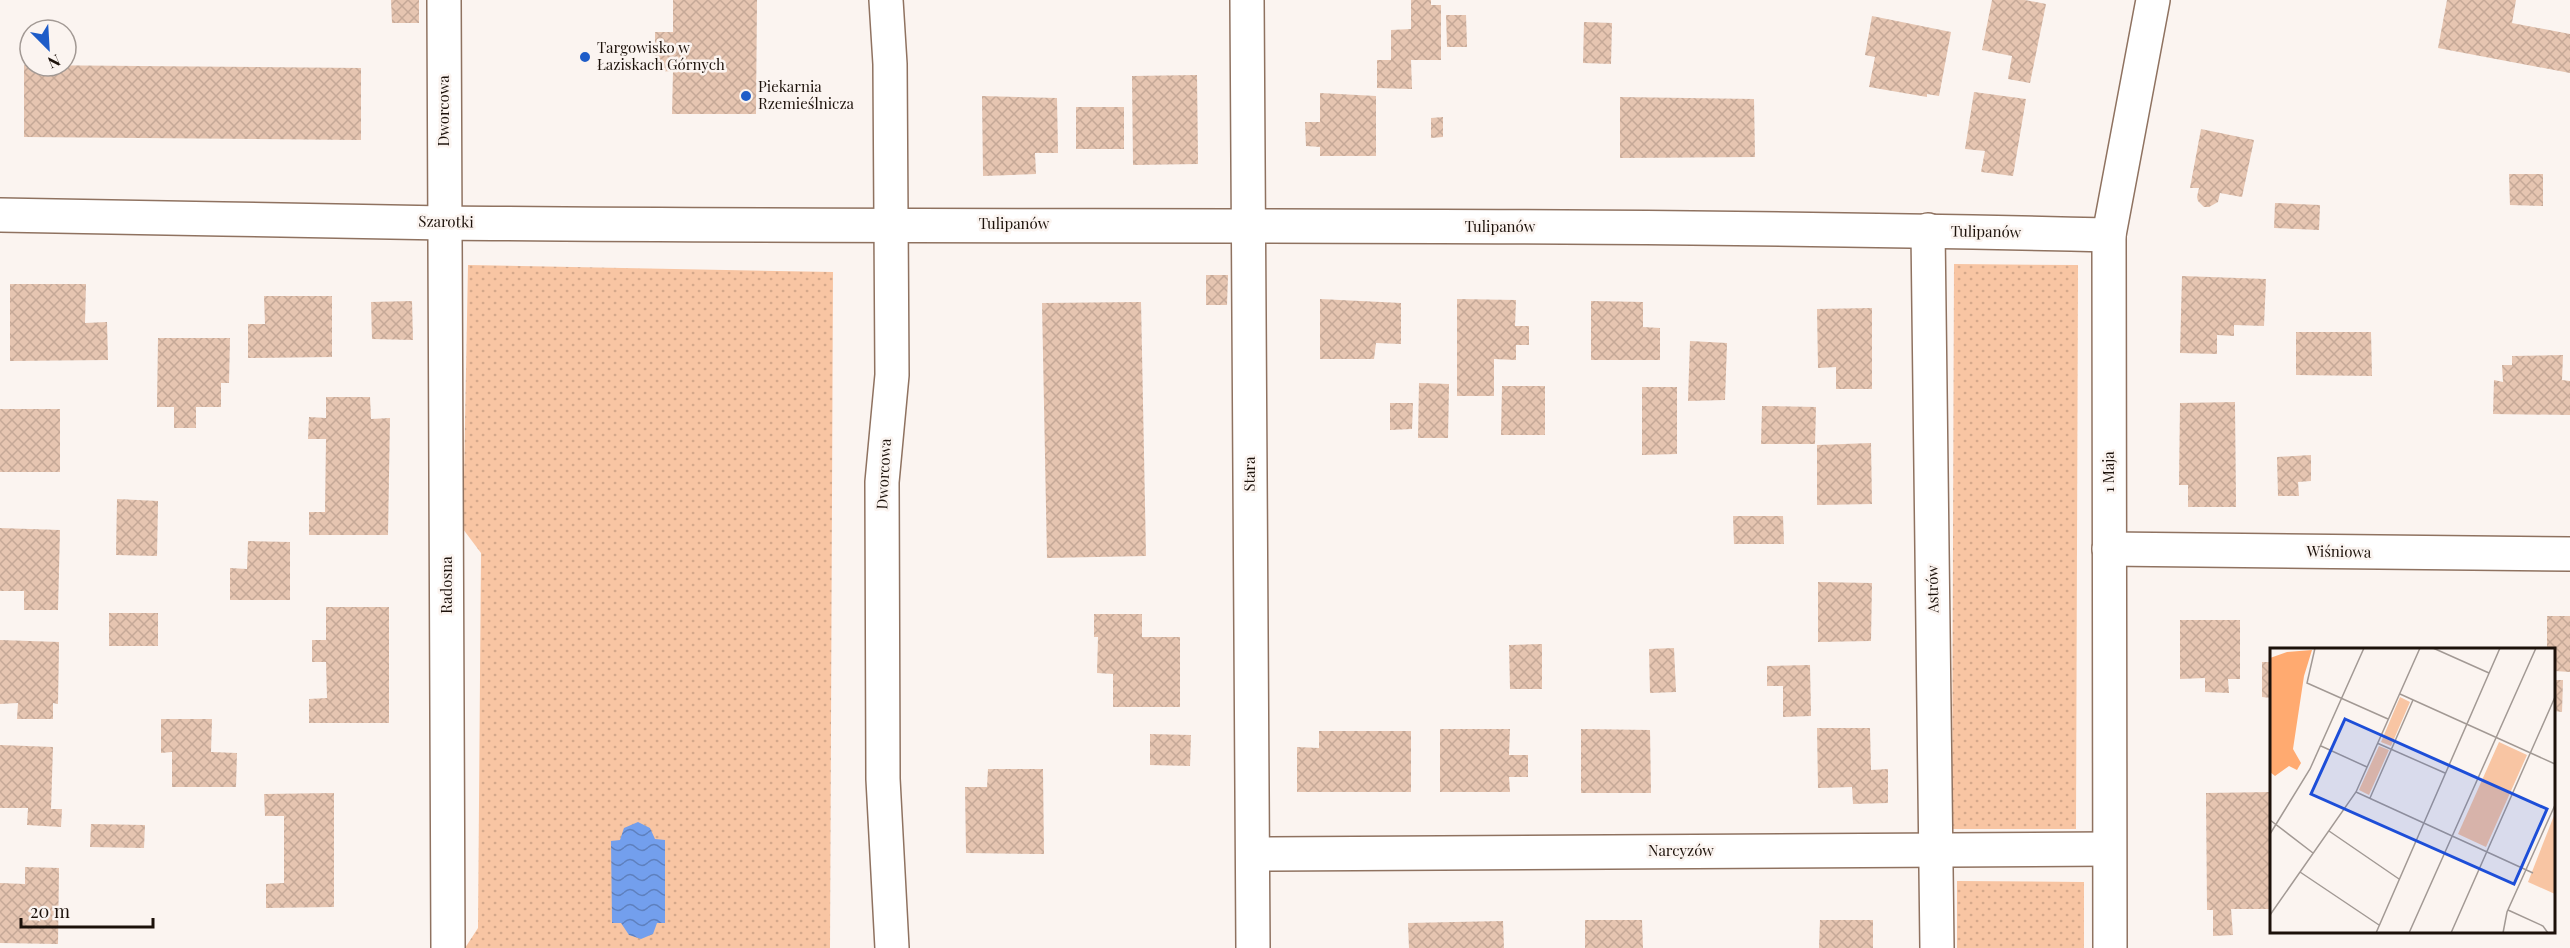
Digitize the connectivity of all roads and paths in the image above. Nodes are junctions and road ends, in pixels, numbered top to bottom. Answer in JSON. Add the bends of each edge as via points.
{"nodes":[{"id":1,"x":444,"y":0,"type":"edge"},
{"id":2,"x":886,"y":0,"type":"edge"},
{"id":3,"x":1247,"y":0,"type":"edge"},
{"id":4,"x":2153,"y":0,"type":"edge"},
{"id":5,"x":0,"y":215,"type":"edge"},
{"id":6,"x":445,"y":222,"type":"junction"},
{"id":7,"x":892,"y":225,"type":"junction"},
{"id":8,"x":1249,"y":225,"type":"junction"},
{"id":9,"x":1928,"y":230,"type":"junction"},
{"id":10,"x":2109,"y":235,"type":"junction"},
{"id":11,"x":2109,"y":549,"type":"junction"},
{"id":12,"x":2570,"y":554,"type":"edge"},
{"id":13,"x":2109,"y":849,"type":"junction"},
{"id":14,"x":1937,"y":850,"type":"junction"},
{"id":15,"x":1253,"y":854,"type":"junction"},
{"id":16,"x":448,"y":948,"type":"edge"},
{"id":17,"x":892,"y":948,"type":"edge"},
{"id":18,"x":1253,"y":948,"type":"edge"},
{"id":19,"x":1936,"y":948,"type":"edge"},
{"id":20,"x":2110,"y":948,"type":"edge"}],
"edges":[{"from":1,"to":6,"type":"street","name":"Dworcowa"},
{"from":2,"to":7,"type":"street","name":"Dworcowa"},
{"from":3,"to":8,"type":"street","name":"Stara"},
{"from":4,"to":10,"type":"street","name":"1 Maja"},
{"from":5,"to":6,"type":"street","name":"Szarotki"},
{"from":6,"to":7,"type":"street","name":"Szarotki"},
{"from":6,"to":16,"type":"street","name":"Radosna"},
{"from":7,"to":8,"type":"street","name":"Tulipanów"},
{"from":7,"to":17,"type":"street","name":"Dworcowa","via":[[892,375],[882,482],[883,779]]},
{"from":8,"to":9,"type":"street","name":"Tulipanów"},
{"from":8,"to":15,"type":"street","name":"Stara"},
{"from":9,"to":10,"type":"street","name":"Tulipanów"},
{"from":9,"to":14,"type":"street","name":"Astrów"},
{"from":10,"to":11,"type":"street","name":"1 Maja"},
{"from":11,"to":12,"type":"street","name":"Wiśniowa"},
{"from":11,"to":13,"type":"street","name":"1 Maja"},
{"from":13,"to":14,"type":"street","name":"Narcyzów"},
{"from":13,"to":20,"type":"street","name":"1 Maja"},
{"from":14,"to":15,"type":"street","name":"Narcyzów"},
{"from":14,"to":19,"type":"street","name":"Astrów"},
{"from":15,"to":18,"type":"street","name":"Stara"}]}
